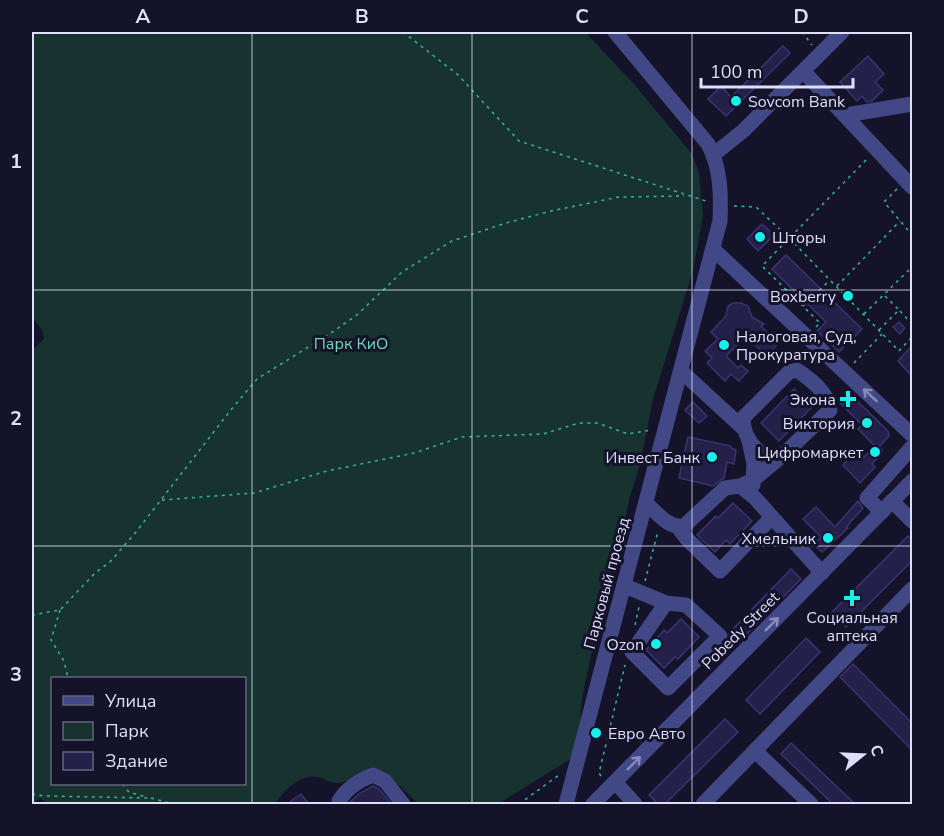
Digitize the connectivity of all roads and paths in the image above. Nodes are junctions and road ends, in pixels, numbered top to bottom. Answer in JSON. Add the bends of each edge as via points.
{"nodes":[{"id":1,"x":403,"y":32,"type":"edge"},
{"id":2,"x":615,"y":32,"type":"edge"},
{"id":3,"x":802,"y":32,"type":"edge"},
{"id":4,"x":842,"y":32,"type":"edge"},
{"id":5,"x":819,"y":55,"type":"junction"},
{"id":6,"x":804,"y":72,"type":"junction"},
{"id":7,"x":912,"y":104,"type":"edge"},
{"id":8,"x":846,"y":115,"type":"junction"},
{"id":9,"x":878,"y":149,"type":"junction"},
{"id":10,"x":713,"y":155,"type":"junction"},
{"id":11,"x":909,"y":184,"type":"edge"},
{"id":12,"x":684,"y":196,"type":"junction"},
{"id":13,"x":721,"y":206,"type":"junction"},
{"id":14,"x":900,"y":221,"type":"junction"},
{"id":15,"x":912,"y":235,"type":"edge"},
{"id":16,"x":789,"y":238,"type":"junction"},
{"id":17,"x":714,"y":250,"type":"junction"},
{"id":18,"x":912,"y":267,"type":"edge"},
{"id":19,"x":830,"y":280,"type":"junction"},
{"id":20,"x":836,"y":287,"type":"junction"},
{"id":21,"x":884,"y":295,"type":"junction"},
{"id":22,"x":803,"y":306,"type":"junction"},
{"id":23,"x":899,"y":310,"type":"junction"},
{"id":24,"x":863,"y":315,"type":"junction"},
{"id":25,"x":820,"y":323,"type":"dead end"},
{"id":26,"x":912,"y":324,"type":"edge"},
{"id":27,"x":879,"y":330,"type":"junction"},
{"id":28,"x":882,"y":334,"type":"junction"},
{"id":29,"x":912,"y":337,"type":"edge"},
{"id":30,"x":681,"y":371,"type":"junction"},
{"id":31,"x":846,"y":373,"type":"junction"},
{"id":32,"x":644,"y":432,"type":"dead end"},
{"id":33,"x":746,"y":435,"type":"junction"},
{"id":34,"x":912,"y":435,"type":"edge"},
{"id":35,"x":912,"y":447,"type":"edge"},
{"id":36,"x":783,"y":455,"type":"junction"},
{"id":37,"x":912,"y":481,"type":"edge"},
{"id":38,"x":746,"y":483,"type":"junction"},
{"id":39,"x":161,"y":500,"type":"junction"},
{"id":40,"x":646,"y":503,"type":"junction"},
{"id":41,"x":887,"y":507,"type":"junction"},
{"id":42,"x":661,"y":516,"type":"junction"},
{"id":43,"x":772,"y":517,"type":"junction"},
{"id":44,"x":912,"y":521,"type":"edge"},
{"id":45,"x":678,"y":527,"type":"junction"},
{"id":46,"x":822,"y":573,"type":"junction"},
{"id":47,"x":625,"y":586,"type":"junction"},
{"id":48,"x":912,"y":589,"type":"edge"},
{"id":49,"x":643,"y":593,"type":"junction"},
{"id":50,"x":666,"y":603,"type":"junction"},
{"id":51,"x":60,"y":610,"type":"junction"},
{"id":52,"x":32,"y":615,"type":"edge"},
{"id":53,"x":634,"y":627,"type":"dead end"},
{"id":54,"x":626,"y":661,"type":"dead end"},
{"id":55,"x":68,"y":677,"type":"edge"},
{"id":56,"x":755,"y":751,"type":"junction"},
{"id":57,"x":561,"y":774,"type":"dead end"},
{"id":58,"x":609,"y":781,"type":"junction"},
{"id":59,"x":124,"y":785,"type":"edge"},
{"id":60,"x":32,"y":794,"type":"edge"},
{"id":61,"x":150,"y":798,"type":"junction"},
{"id":62,"x":339,"y":801,"type":"dead end"},
{"id":63,"x":173,"y":804,"type":"edge"},
{"id":64,"x":403,"y":804,"type":"edge"},
{"id":65,"x":519,"y":804,"type":"edge"},
{"id":66,"x":566,"y":804,"type":"edge"},
{"id":67,"x":593,"y":804,"type":"edge"},
{"id":68,"x":635,"y":804,"type":"edge"},
{"id":69,"x":703,"y":804,"type":"edge"},
{"id":70,"x":811,"y":804,"type":"edge"}],
"edges":[{"from":1,"to":12,"type":"path","via":[[457,75],[519,141]]},
{"from":2,"to":10,"type":"street","name":"Парковый проезд","via":[[704,138]]},
{"from":3,"to":5,"type":"path"},
{"from":4,"to":5,"type":"street"},
{"from":5,"to":6,"type":"street"},
{"from":6,"to":8,"type":"street"},
{"from":6,"to":10,"type":"street"},
{"from":7,"to":8,"type":"street"},
{"from":8,"to":9,"type":"street"},
{"from":9,"to":11,"type":"street"},
{"from":9,"to":16,"type":"path"},
{"from":10,"to":13,"type":"street","name":"Парковый проезд"},
{"from":11,"to":14,"type":"path","via":[[884,202]]},
{"from":12,"to":13,"type":"path"},
{"from":12,"to":39,"type":"path","via":[[619,197],[551,211],[452,241],[402,272],[334,331],[257,379]]},
{"from":13,"to":16,"type":"path","via":[[756,207]]},
{"from":13,"to":17,"type":"street","name":"Парковый проезд"},
{"from":14,"to":15,"type":"path"},
{"from":14,"to":20,"type":"path"},
{"from":16,"to":19,"type":"path"},
{"from":16,"to":22,"type":"path","via":[[762,266]]},
{"from":17,"to":30,"type":"street","name":"Парковый проезд"},
{"from":17,"to":31,"type":"street"},
{"from":18,"to":21,"type":"path"},
{"from":19,"to":20,"type":"path"},
{"from":19,"to":22,"type":"path"},
{"from":20,"to":24,"type":"path"},
{"from":21,"to":23,"type":"path"},
{"from":21,"to":24,"type":"path"},
{"from":22,"to":25,"type":"path"},
{"from":23,"to":26,"type":"path"},
{"from":23,"to":27,"type":"path"},
{"from":24,"to":27,"type":"path"},
{"from":27,"to":28,"type":"path"},
{"from":28,"to":29,"type":"path","via":[[898,351]]},
{"from":28,"to":31,"type":"path"},
{"from":30,"to":33,"type":"street"},
{"from":30,"to":40,"type":"street","name":"Парковый проезд"},
{"from":34,"to":31,"type":"street","one_way":true},
{"from":32,"to":39,"type":"path","via":[[628,434],[597,423],[579,423],[543,434],[462,437],[254,493]]},
{"from":33,"to":36,"type":"street","via":[[765,455]]},
{"from":33,"to":36,"type":"street","via":[[743,418],[789,372],[797,370],[825,394],[830,410]]},
{"from":33,"to":38,"type":"street","via":[[754,463]]},
{"from":35,"to":41,"type":"street","via":[[867,498]]},
{"from":36,"to":38,"type":"street"},
{"from":37,"to":41,"type":"street","name":"Pobedy Street"},
{"from":38,"to":43,"type":"street"},
{"from":38,"to":45,"type":"street","via":[[725,488],[684,526]]},
{"from":39,"to":51,"type":"path","via":[[110,562]]},
{"from":40,"to":42,"type":"street"},
{"from":40,"to":47,"type":"street","name":"Парковый проезд"},
{"from":41,"to":44,"type":"street"},
{"from":41,"to":46,"type":"street","name":"Pobedy Street"},
{"from":42,"to":45,"type":"street"},
{"from":42,"to":49,"type":"path"},
{"from":43,"to":45,"type":"street","via":[[720,571]]},
{"from":43,"to":46,"type":"street"},
{"from":58,"to":46,"type":"street","name":"Pobedy Street","one_way":true},
{"from":47,"to":49,"type":"street"},
{"from":47,"to":66,"type":"street","name":"Парковый проезд"},
{"from":48,"to":56,"type":"street"},
{"from":49,"to":50,"type":"street"},
{"from":49,"to":53,"type":"path"},
{"from":50,"to":50,"type":"street","via":[[632,652],[669,688],[720,636],[686,605]]},
{"from":51,"to":52,"type":"path"},
{"from":51,"to":55,"type":"path","via":[[51,640],[64,661]]},
{"from":54,"to":58,"type":"path","via":[[599,773]]},
{"from":56,"to":69,"type":"street"},
{"from":56,"to":70,"type":"street"},
{"from":57,"to":65,"type":"path"},
{"from":58,"to":67,"type":"street","name":"Pobedy Street"},
{"from":58,"to":68,"type":"street"},
{"from":59,"to":61,"type":"path","via":[[129,792]]},
{"from":60,"to":61,"type":"path"},
{"from":61,"to":63,"type":"path"},
{"from":62,"to":64,"type":"street","via":[[343,794],[373,775],[385,781]]}]}
